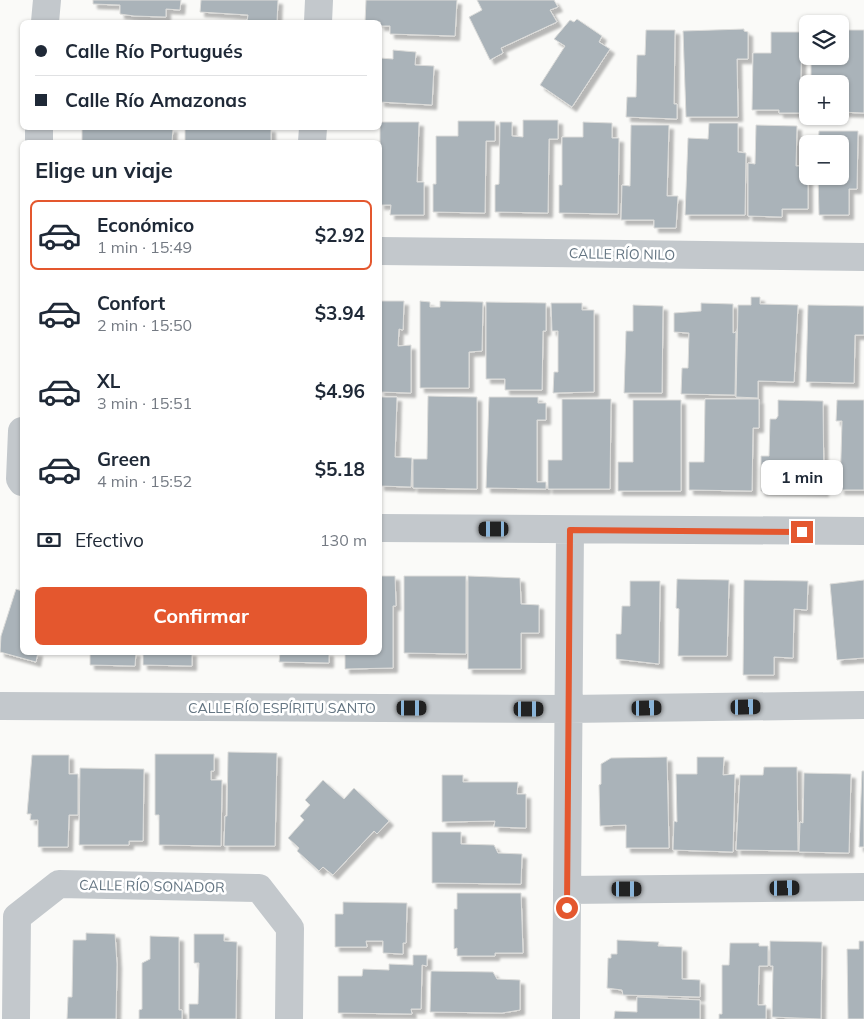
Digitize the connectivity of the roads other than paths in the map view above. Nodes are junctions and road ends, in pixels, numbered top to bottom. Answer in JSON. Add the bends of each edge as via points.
{"nodes":[{"id":1,"x":47,"y":0,"type":"edge"},
{"id":2,"x":320,"y":0,"type":"edge"},
{"id":3,"x":45,"y":20,"type":"edge"},
{"id":4,"x":318,"y":20,"type":"edge"},
{"id":5,"x":382,"y":251,"type":"edge"},
{"id":6,"x":864,"y":257,"type":"edge"},
{"id":7,"x":382,"y":528,"type":"edge"},
{"id":8,"x":570,"y":530,"type":"junction"},
{"id":9,"x":864,"y":531,"type":"edge"},
{"id":10,"x":864,"y":705,"type":"edge"},
{"id":11,"x":0,"y":706,"type":"edge"},
{"id":12,"x":568,"y":709,"type":"junction"},
{"id":13,"x":864,"y":887,"type":"edge"},
{"id":14,"x":568,"y":890,"type":"junction"},
{"id":15,"x":16,"y":1019,"type":"edge"},
{"id":16,"x":289,"y":1019,"type":"edge"},
{"id":17,"x":566,"y":1019,"type":"edge"}],
"edges":[{"from":1,"to":3,"type":"street"},
{"from":2,"to":4,"type":"street"},
{"from":5,"to":6,"type":"street","name":"CALLE RÍO NILO"},
{"from":7,"to":8,"type":"street"},
{"from":8,"to":9,"type":"street"},
{"from":8,"to":12,"type":"street"},
{"from":10,"to":12,"type":"street","name":"CALLE RÍO ESPÍRITU SANTO"},
{"from":11,"to":12,"type":"street","name":"CALLE RÍO ESPÍRITU SANTO"},
{"from":12,"to":14,"type":"street"},
{"from":13,"to":14,"type":"street"},
{"from":14,"to":17,"type":"street"},
{"from":15,"to":16,"type":"street","name":"CALLE RÍO SONADOR","via":[[17,917],[59,884],[259,888],[290,928]]}]}
